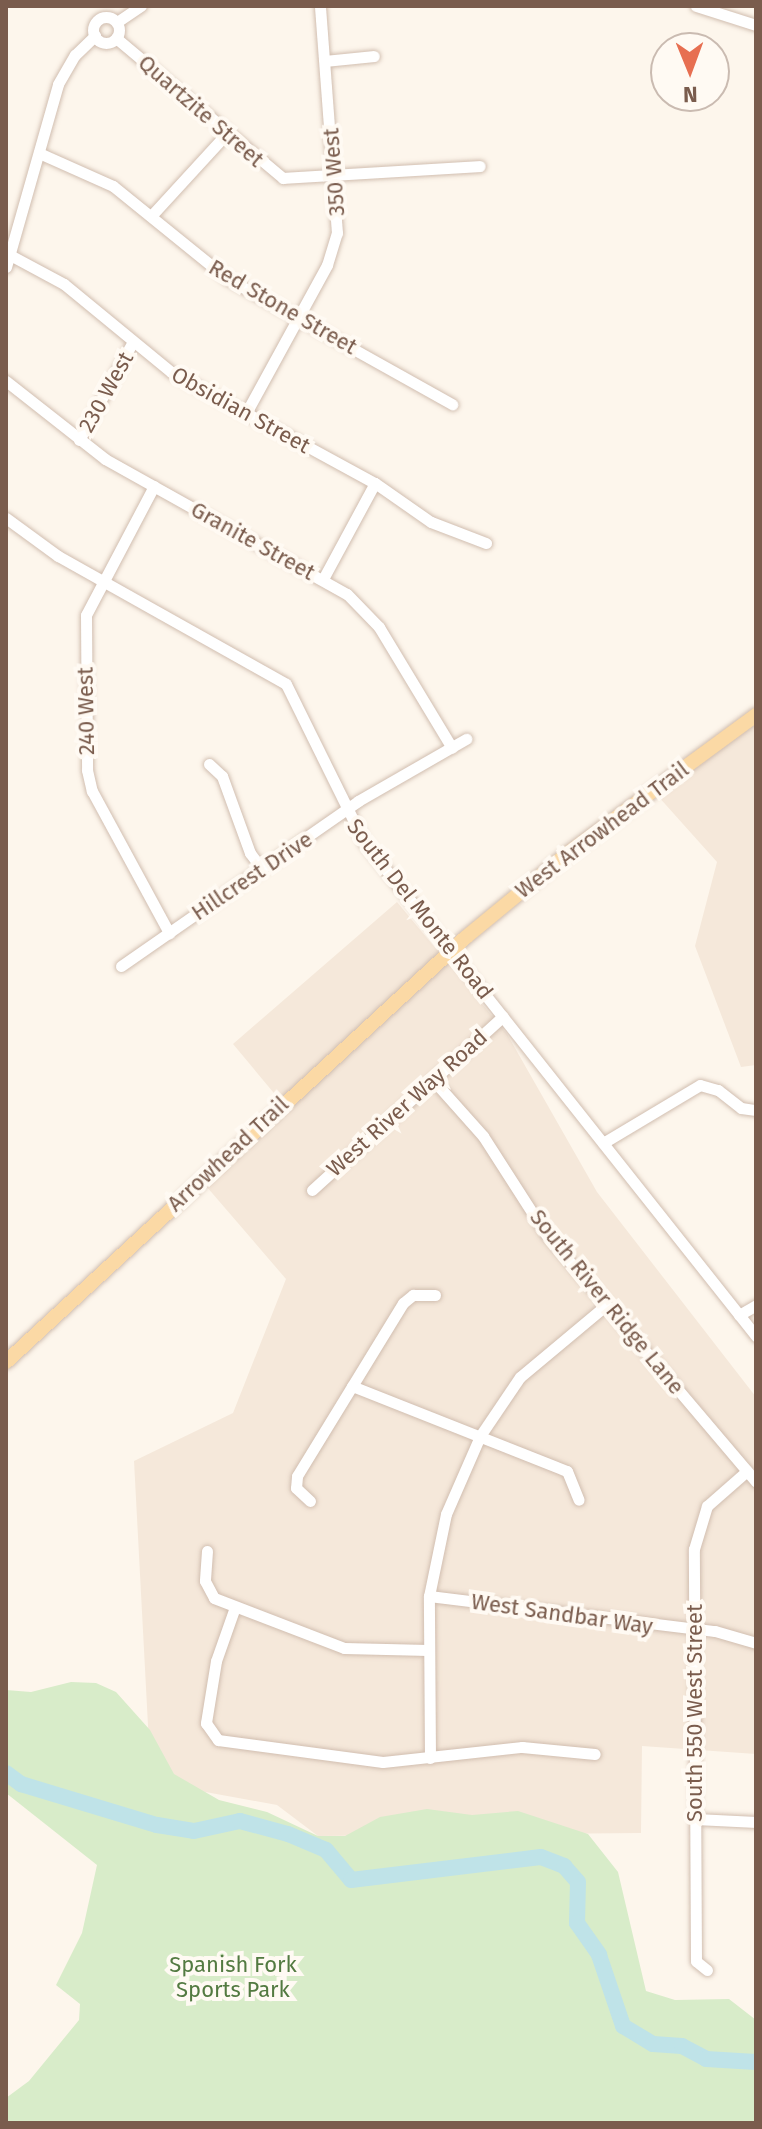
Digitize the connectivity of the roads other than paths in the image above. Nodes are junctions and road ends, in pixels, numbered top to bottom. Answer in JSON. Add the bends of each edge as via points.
{"nodes":[{"id":1,"x":141,"y":6,"type":"edge"},
{"id":2,"x":320,"y":6,"type":"edge"},
{"id":3,"x":696,"y":6,"type":"edge"},
{"id":4,"x":117,"y":22,"type":"junction"},
{"id":5,"x":756,"y":25,"type":"edge"},
{"id":6,"x":95,"y":36,"type":"junction"},
{"id":7,"x":116,"y":38,"type":"junction"},
{"id":8,"x":374,"y":56,"type":"dead end"},
{"id":9,"x":325,"y":61,"type":"junction"},
{"id":10,"x":227,"y":133,"type":"junction"},
{"id":11,"x":39,"y":153,"type":"junction"},
{"id":12,"x":480,"y":166,"type":"dead end"},
{"id":13,"x":336,"y":178,"type":"junction"},
{"id":14,"x":151,"y":216,"type":"junction"},
{"id":15,"x":8,"y":261,"type":"edge"},
{"id":16,"x":298,"y":318,"type":"junction"},
{"id":17,"x":132,"y":343,"type":"junction"},
{"id":18,"x":6,"y":381,"type":"edge"},
{"id":19,"x":452,"y":404,"type":"dead end"},
{"id":20,"x":246,"y":413,"type":"junction"},
{"id":21,"x":79,"y":440,"type":"junction"},
{"id":22,"x":375,"y":483,"type":"junction"},
{"id":23,"x":154,"y":486,"type":"junction"},
{"id":24,"x":6,"y":518,"type":"edge"},
{"id":25,"x":486,"y":543,"type":"dead end"},
{"id":26,"x":323,"y":579,"type":"junction"},
{"id":27,"x":103,"y":581,"type":"junction"},
{"id":28,"x":756,"y":715,"type":"edge"},
{"id":29,"x":466,"y":739,"type":"dead end"},
{"id":30,"x":452,"y":748,"type":"junction"},
{"id":31,"x":209,"y":764,"type":"dead end"},
{"id":32,"x":345,"y":811,"type":"junction"},
{"id":33,"x":262,"y":869,"type":"junction"},
{"id":34,"x":169,"y":933,"type":"junction"},
{"id":35,"x":452,"y":950,"type":"junction"},
{"id":36,"x":121,"y":966,"type":"dead end"},
{"id":37,"x":503,"y":1016,"type":"junction"},
{"id":38,"x":434,"y":1081,"type":"junction"},
{"id":39,"x":756,"y":1110,"type":"edge"},
{"id":40,"x":603,"y":1143,"type":"junction"},
{"id":41,"x":312,"y":1190,"type":"dead end"},
{"id":42,"x":435,"y":1295,"type":"dead end"},
{"id":43,"x":606,"y":1305,"type":"junction"},
{"id":44,"x":756,"y":1305,"type":"edge"},
{"id":45,"x":739,"y":1315,"type":"junction"},
{"id":46,"x":756,"y":1336,"type":"edge"},
{"id":47,"x":8,"y":1358,"type":"edge"},
{"id":48,"x":352,"y":1386,"type":"junction"},
{"id":49,"x":480,"y":1436,"type":"junction"},
{"id":50,"x":747,"y":1471,"type":"junction"},
{"id":51,"x":756,"y":1482,"type":"edge"},
{"id":52,"x":579,"y":1500,"type":"dead end"},
{"id":53,"x":310,"y":1501,"type":"dead end"},
{"id":54,"x":207,"y":1551,"type":"dead end"},
{"id":55,"x":429,"y":1596,"type":"junction"},
{"id":56,"x":235,"y":1607,"type":"junction"},
{"id":57,"x":695,"y":1631,"type":"junction"},
{"id":58,"x":756,"y":1643,"type":"edge"},
{"id":59,"x":428,"y":1650,"type":"junction"},
{"id":60,"x":595,"y":1754,"type":"dead end"},
{"id":61,"x":430,"y":1758,"type":"junction"},
{"id":62,"x":696,"y":1819,"type":"junction"},
{"id":63,"x":756,"y":1822,"type":"edge"},
{"id":64,"x":707,"y":1970,"type":"dead end"}],
"edges":[{"from":1,"to":4,"type":"street"},
{"from":2,"to":9,"type":"street","name":"350 West"},
{"from":3,"to":5,"type":"street"},
{"from":4,"to":6,"type":"street","via":[[108,17],[98,20]]},
{"from":4,"to":7,"type":"street"},
{"from":6,"to":7,"type":"street","via":[[107,43]]},
{"from":6,"to":11,"type":"street","via":[[63,73]]},
{"from":7,"to":10,"type":"street","name":"Quartzite Street"},
{"from":8,"to":9,"type":"street"},
{"from":9,"to":13,"type":"street","name":"350 West"},
{"from":10,"to":13,"type":"street","name":"Quartzite Street","via":[[283,178]]},
{"from":10,"to":14,"type":"street"},
{"from":11,"to":14,"type":"street","name":"Red Stone Street","via":[[100,178]]},
{"from":11,"to":15,"type":"street"},
{"from":12,"to":13,"type":"street","name":"Quartzite Street"},
{"from":13,"to":16,"type":"street","name":"350 West","via":[[335,242]]},
{"from":14,"to":16,"type":"street","name":"Red Stone Street","via":[[222,275]]},
{"from":15,"to":17,"type":"street","name":"Obsidian Street","via":[[64,284]]},
{"from":16,"to":19,"type":"street","name":"Red Stone Street"},
{"from":16,"to":20,"type":"street","name":"350 West"},
{"from":17,"to":20,"type":"street","name":"Obsidian Street","via":[[171,372]]},
{"from":17,"to":21,"type":"street","name":"230 West"},
{"from":18,"to":21,"type":"street","name":"Granite Street"},
{"from":20,"to":22,"type":"street","name":"Obsidian Street"},
{"from":21,"to":23,"type":"street","name":"Granite Street"},
{"from":22,"to":25,"type":"street","name":"Obsidian Street","via":[[431,522]]},
{"from":22,"to":26,"type":"street"},
{"from":23,"to":26,"type":"street","name":"Granite Street"},
{"from":23,"to":27,"type":"street","name":"240 West"},
{"from":24,"to":27,"type":"street","name":"South Del Monte Road","via":[[43,547]]},
{"from":26,"to":30,"type":"street","name":"Granite Street","via":[[357,602],[379,627]]},
{"from":27,"to":32,"type":"street","name":"South Del Monte Road","via":[[286,684],[302,708]]},
{"from":27,"to":34,"type":"street","name":"240 West","via":[[85,621],[87,775]]},
{"from":28,"to":35,"type":"main road","name":"West Arrowhead Trail","via":[[557,862]]},
{"from":29,"to":30,"type":"street","name":"Hillcrest Drive"},
{"from":30,"to":32,"type":"street","name":"Hillcrest Drive"},
{"from":31,"to":33,"type":"street","via":[[222,776],[250,853]]},
{"from":32,"to":33,"type":"street","name":"Hillcrest Drive"},
{"from":32,"to":35,"type":"street","name":"South Del Monte Road","via":[[373,855]]},
{"from":33,"to":34,"type":"street","name":"Hillcrest Drive"},
{"from":34,"to":36,"type":"street","name":"Hillcrest Drive"},
{"from":35,"to":37,"type":"street","name":"South Del Monte Road"},
{"from":35,"to":47,"type":"main road","name":"Arrowhead Trail"},
{"from":37,"to":38,"type":"street","name":"West River Way Road"},
{"from":37,"to":40,"type":"street","name":"South Del Monte Road"},
{"from":38,"to":41,"type":"street","name":"West River Way Road"},
{"from":38,"to":43,"type":"street","name":"South River Ridge Lane","via":[[483,1136],[546,1234]]},
{"from":39,"to":40,"type":"street","via":[[741,1108],[718,1090],[700,1085]]},
{"from":40,"to":45,"type":"street","name":"South Del Monte Road"},
{"from":42,"to":48,"type":"street","via":[[413,1295],[403,1303]]},
{"from":43,"to":49,"type":"street","via":[[520,1377]]},
{"from":43,"to":50,"type":"street","name":"South River Ridge Lane"},
{"from":44,"to":45,"type":"street"},
{"from":45,"to":46,"type":"street","name":"South Del Monte Road"},
{"from":48,"to":49,"type":"street"},
{"from":48,"to":53,"type":"street","via":[[297,1476],[296,1488]]},
{"from":49,"to":52,"type":"street","via":[[567,1471]]},
{"from":49,"to":55,"type":"street","via":[[446,1514]]},
{"from":50,"to":51,"type":"street","name":"South River Ridge Lane"},
{"from":50,"to":57,"type":"street","name":"South 550 West Street","via":[[707,1506],[697,1529]]},
{"from":54,"to":56,"type":"street","via":[[207,1591]]},
{"from":55,"to":57,"type":"street","name":"West Sandbar Way"},
{"from":55,"to":59,"type":"street"},
{"from":56,"to":59,"type":"street","via":[[344,1648]]},
{"from":56,"to":61,"type":"street","via":[[212,1678],[206,1723],[210,1734],[218,1740],[348,1760]]},
{"from":57,"to":58,"type":"street","name":"West Sandbar Way"},
{"from":57,"to":62,"type":"street","name":"South 550 West Street"},
{"from":59,"to":61,"type":"street"},
{"from":60,"to":61,"type":"street","via":[[522,1747]]},
{"from":62,"to":63,"type":"street"},
{"from":62,"to":64,"type":"street","name":"South 550 West Street","via":[[696,1961]]}]}
